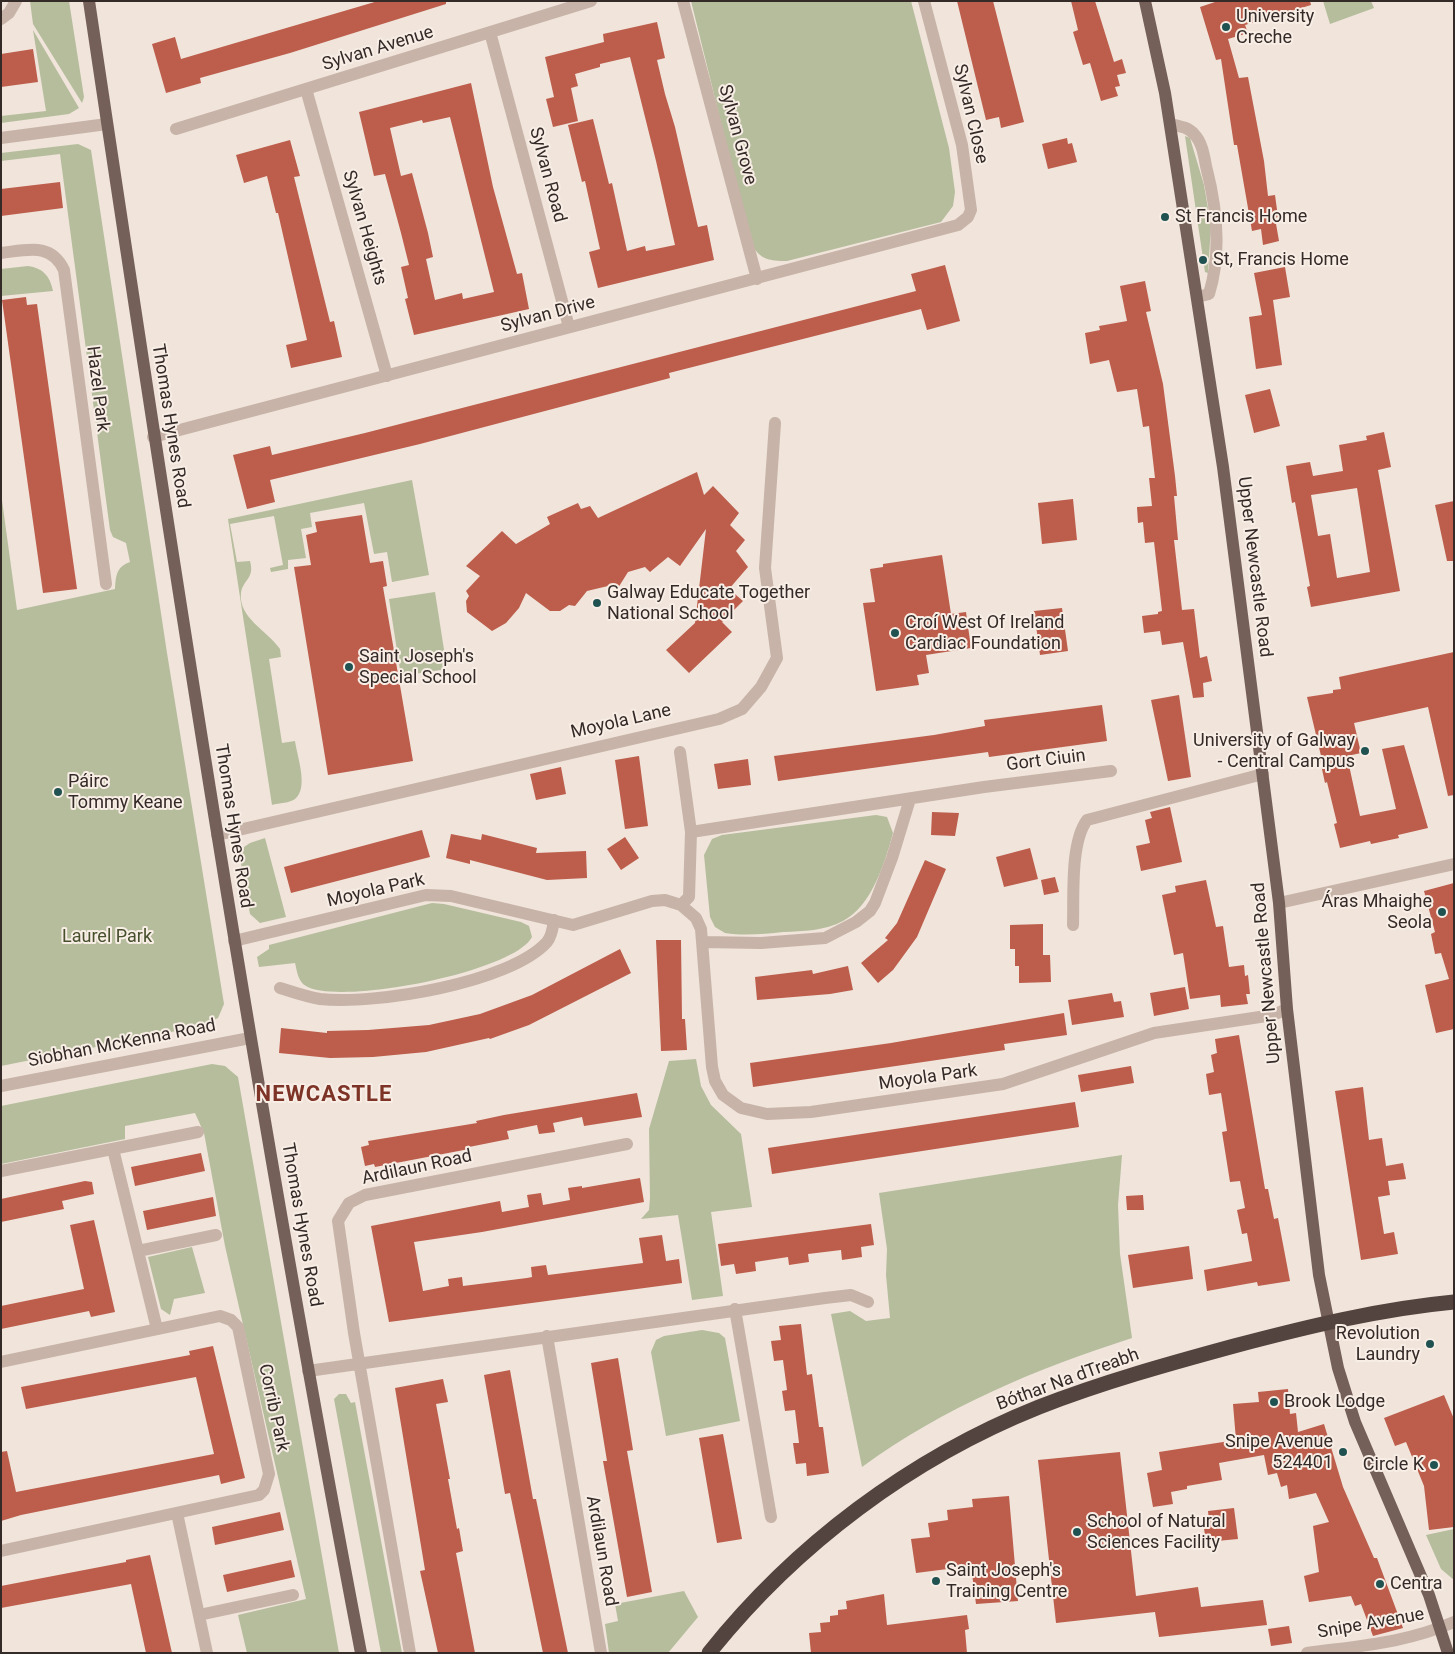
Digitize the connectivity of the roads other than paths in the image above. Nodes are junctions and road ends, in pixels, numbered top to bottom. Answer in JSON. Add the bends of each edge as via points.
{"nodes":[{"id":1,"x":16,"y":1,"type":"edge"},
{"id":2,"x":88,"y":1,"type":"edge"},
{"id":3,"x":591,"y":1,"type":"edge"},
{"id":4,"x":683,"y":1,"type":"edge"},
{"id":5,"x":924,"y":1,"type":"edge"},
{"id":6,"x":1145,"y":1,"type":"edge"},
{"id":7,"x":1,"y":19,"type":"edge"},
{"id":8,"x":490,"y":32,"type":"junction"},
{"id":9,"x":306,"y":89,"type":"junction"},
{"id":10,"x":107,"y":124,"type":"junction"},
{"id":11,"x":1170,"y":124,"type":"junction"},
{"id":12,"x":176,"y":128,"type":"dead end"},
{"id":13,"x":1,"y":138,"type":"edge"},
{"id":14,"x":953,"y":228,"type":"joint"},
{"id":15,"x":1,"y":253,"type":"edge"},
{"id":16,"x":757,"y":279,"type":"junction"},
{"id":17,"x":1197,"y":297,"type":"junction"},
{"id":18,"x":569,"y":327,"type":"junction"},
{"id":19,"x":387,"y":376,"type":"junction"},
{"id":20,"x":775,"y":423,"type":"dead end"},
{"id":21,"x":153,"y":436,"type":"junction"},
{"id":22,"x":106,"y":584,"type":"dead end"},
{"id":23,"x":680,"y":752,"type":"dead end"},
{"id":24,"x":1111,"y":771,"type":"dead end"},
{"id":25,"x":1263,"y":774,"type":"junction"},
{"id":26,"x":910,"y":798,"type":"junction"},
{"id":27,"x":691,"y":832,"type":"junction"},
{"id":28,"x":217,"y":835,"type":"junction"},
{"id":29,"x":1454,"y":864,"type":"edge"},
{"id":30,"x":1279,"y":903,"type":"junction"},
{"id":31,"x":681,"y":905,"type":"junction"},
{"id":32,"x":554,"y":920,"type":"junction"},
{"id":33,"x":1073,"y":925,"type":"dead end"},
{"id":34,"x":234,"y":941,"type":"junction"},
{"id":35,"x":703,"y":942,"type":"junction"},
{"id":36,"x":280,"y":988,"type":"dead end"},
{"id":37,"x":1287,"y":1009,"type":"junction"},
{"id":38,"x":250,"y":1038,"type":"junction"},
{"id":39,"x":1,"y":1086,"type":"edge"},
{"id":40,"x":198,"y":1132,"type":"dead end"},
{"id":41,"x":627,"y":1144,"type":"dead end"},
{"id":42,"x":114,"y":1149,"type":"junction"},
{"id":43,"x":1,"y":1171,"type":"edge"},
{"id":44,"x":216,"y":1235,"type":"dead end"},
{"id":45,"x":138,"y":1251,"type":"junction"},
{"id":46,"x":868,"y":1302,"type":"dead end"},
{"id":47,"x":1454,"y":1302,"type":"edge"},
{"id":48,"x":735,"y":1309,"type":"junction"},
{"id":49,"x":1329,"y":1323,"type":"junction"},
{"id":50,"x":157,"y":1329,"type":"junction"},
{"id":51,"x":547,"y":1336,"type":"junction"},
{"id":52,"x":1,"y":1362,"type":"edge"},
{"id":53,"x":359,"y":1364,"type":"junction"},
{"id":54,"x":308,"y":1371,"type":"junction"},
{"id":55,"x":177,"y":1513,"type":"junction"},
{"id":56,"x":771,"y":1517,"type":"dead end"},
{"id":57,"x":1,"y":1551,"type":"edge"},
{"id":58,"x":294,"y":1595,"type":"dead end"},
{"id":59,"x":199,"y":1615,"type":"junction"},
{"id":60,"x":1454,"y":1622,"type":"edge"},
{"id":61,"x":1441,"y":1628,"type":"junction"},
{"id":62,"x":207,"y":1653,"type":"edge"},
{"id":63,"x":361,"y":1653,"type":"edge"},
{"id":64,"x":410,"y":1653,"type":"edge"},
{"id":65,"x":601,"y":1653,"type":"edge"},
{"id":66,"x":709,"y":1653,"type":"edge"},
{"id":67,"x":1307,"y":1653,"type":"edge"},
{"id":68,"x":1448,"y":1653,"type":"edge"}],
"edges":[{"from":1,"to":7,"type":"street"},
{"from":2,"to":10,"type":"main road","name":"Thomas Hynes Road"},
{"from":3,"to":8,"type":"street","name":"Sylvan Avenue"},
{"from":4,"to":16,"type":"street","name":"Sylvan Grove"},
{"from":5,"to":14,"type":"street","name":"Sylvan Close","via":[[962,145],[970,201],[968,217]]},
{"from":6,"to":11,"type":"main road","name":"Upper Newcastle Road"},
{"from":8,"to":9,"type":"street","name":"Sylvan Avenue"},
{"from":8,"to":18,"type":"street","name":"Sylvan Road"},
{"from":9,"to":12,"type":"street","name":"Sylvan Avenue"},
{"from":9,"to":19,"type":"street","name":"Sylvan Heights"},
{"from":10,"to":13,"type":"street"},
{"from":10,"to":21,"type":"main road","name":"Thomas Hynes Road"},
{"from":11,"to":17,"type":"main road","name":"Upper Newcastle Road"},
{"from":11,"to":17,"type":"street","via":[[1187,128],[1195,134],[1211,185],[1217,244],[1215,274],[1209,294]]},
{"from":14,"to":16,"type":"street","name":"Sylvan Drive"},
{"from":15,"to":22,"type":"street","name":"Hazel Park","via":[[45,251],[59,259],[64,270]]},
{"from":16,"to":18,"type":"street","name":"Sylvan Drive"},
{"from":17,"to":25,"type":"main road","name":"Upper Newcastle Road"},
{"from":18,"to":19,"type":"street","name":"Sylvan Drive"},
{"from":19,"to":21,"type":"street","name":"Sylvan Drive"},
{"from":20,"to":28,"type":"street","name":"Moyola Lane","via":[[765,568],[777,658],[761,687],[742,710],[719,719]]},
{"from":21,"to":28,"type":"main road","name":"Thomas Hynes Road"},
{"from":23,"to":27,"type":"street"},
{"from":24,"to":26,"type":"street","name":"Gort Ciuin"},
{"from":25,"to":30,"type":"main road","name":"Upper Newcastle Road"},
{"from":25,"to":33,"type":"street","via":[[1087,820],[1077,848]]},
{"from":26,"to":27,"type":"street"},
{"from":26,"to":35,"type":"street","via":[[875,903],[856,922],[825,938],[760,943]]},
{"from":27,"to":31,"type":"street","via":[[688,897]]},
{"from":28,"to":34,"type":"main road","name":"Thomas Hynes Road"},
{"from":29,"to":30,"type":"street"},
{"from":30,"to":37,"type":"main road","name":"Upper Newcastle Road"},
{"from":31,"to":32,"type":"street","name":"Moyola Park","via":[[659,900],[583,924]]},
{"from":31,"to":35,"type":"street","name":"Moyola Park","via":[[698,922]]},
{"from":32,"to":34,"type":"street","name":"Moyola Park","via":[[434,895]]},
{"from":32,"to":36,"type":"street","via":[[547,942],[528,956],[444,988],[358,1000],[320,999]]},
{"from":34,"to":38,"type":"main road","name":"Thomas Hynes Road"},
{"from":35,"to":37,"type":"street","name":"Moyola Park","via":[[715,1081],[731,1102],[741,1108],[767,1114],[811,1112],[1003,1084],[1154,1033],[1273,1015]]},
{"from":37,"to":49,"type":"main road","name":"Upper Newcastle Road","via":[[1319,1275]]},
{"from":38,"to":39,"type":"street","name":"Siobhan McKenna Road"},
{"from":38,"to":54,"type":"main road","name":"Thomas Hynes Road"},
{"from":40,"to":42,"type":"street"},
{"from":41,"to":53,"type":"street","name":"Ardilaun Road","via":[[365,1194],[349,1203],[338,1221]]},
{"from":42,"to":43,"type":"street"},
{"from":42,"to":45,"type":"street"},
{"from":44,"to":45,"type":"street"},
{"from":45,"to":50,"type":"street"},
{"from":46,"to":48,"type":"street","via":[[851,1295]]},
{"from":47,"to":49,"type":"highway","name":"Bóthar Na dTreabh"},
{"from":48,"to":51,"type":"street"},
{"from":48,"to":56,"type":"street"},
{"from":49,"to":61,"type":"main road","name":"Upper Newcastle Road","via":[[1354,1422]]},
{"from":49,"to":66,"type":"highway","name":"Bóthar Na dTreabh","via":[[1181,1360],[1096,1386],[1037,1408],[961,1445],[865,1504],[805,1551],[740,1616]]},
{"from":50,"to":52,"type":"street","name":"Corrib Park"},
{"from":50,"to":55,"type":"street","name":"Corrib Park","via":[[220,1316],[238,1327],[269,1474],[259,1495]]},
{"from":51,"to":53,"type":"street"},
{"from":51,"to":65,"type":"street","name":"Ardilaun Road"},
{"from":53,"to":54,"type":"street"},
{"from":53,"to":64,"type":"street","name":"Ardilaun Road"},
{"from":54,"to":63,"type":"main road","name":"Thomas Hynes Road"},
{"from":55,"to":57,"type":"street","name":"Corrib Park"},
{"from":55,"to":59,"type":"street"},
{"from":58,"to":59,"type":"street"},
{"from":59,"to":62,"type":"street"},
{"from":60,"to":61,"type":"street","name":"Snipe Avenue"},
{"from":61,"to":67,"type":"street","name":"Snipe Avenue","via":[[1386,1643]]},
{"from":61,"to":68,"type":"main road","name":"Upper Newcastle Road"}]}
